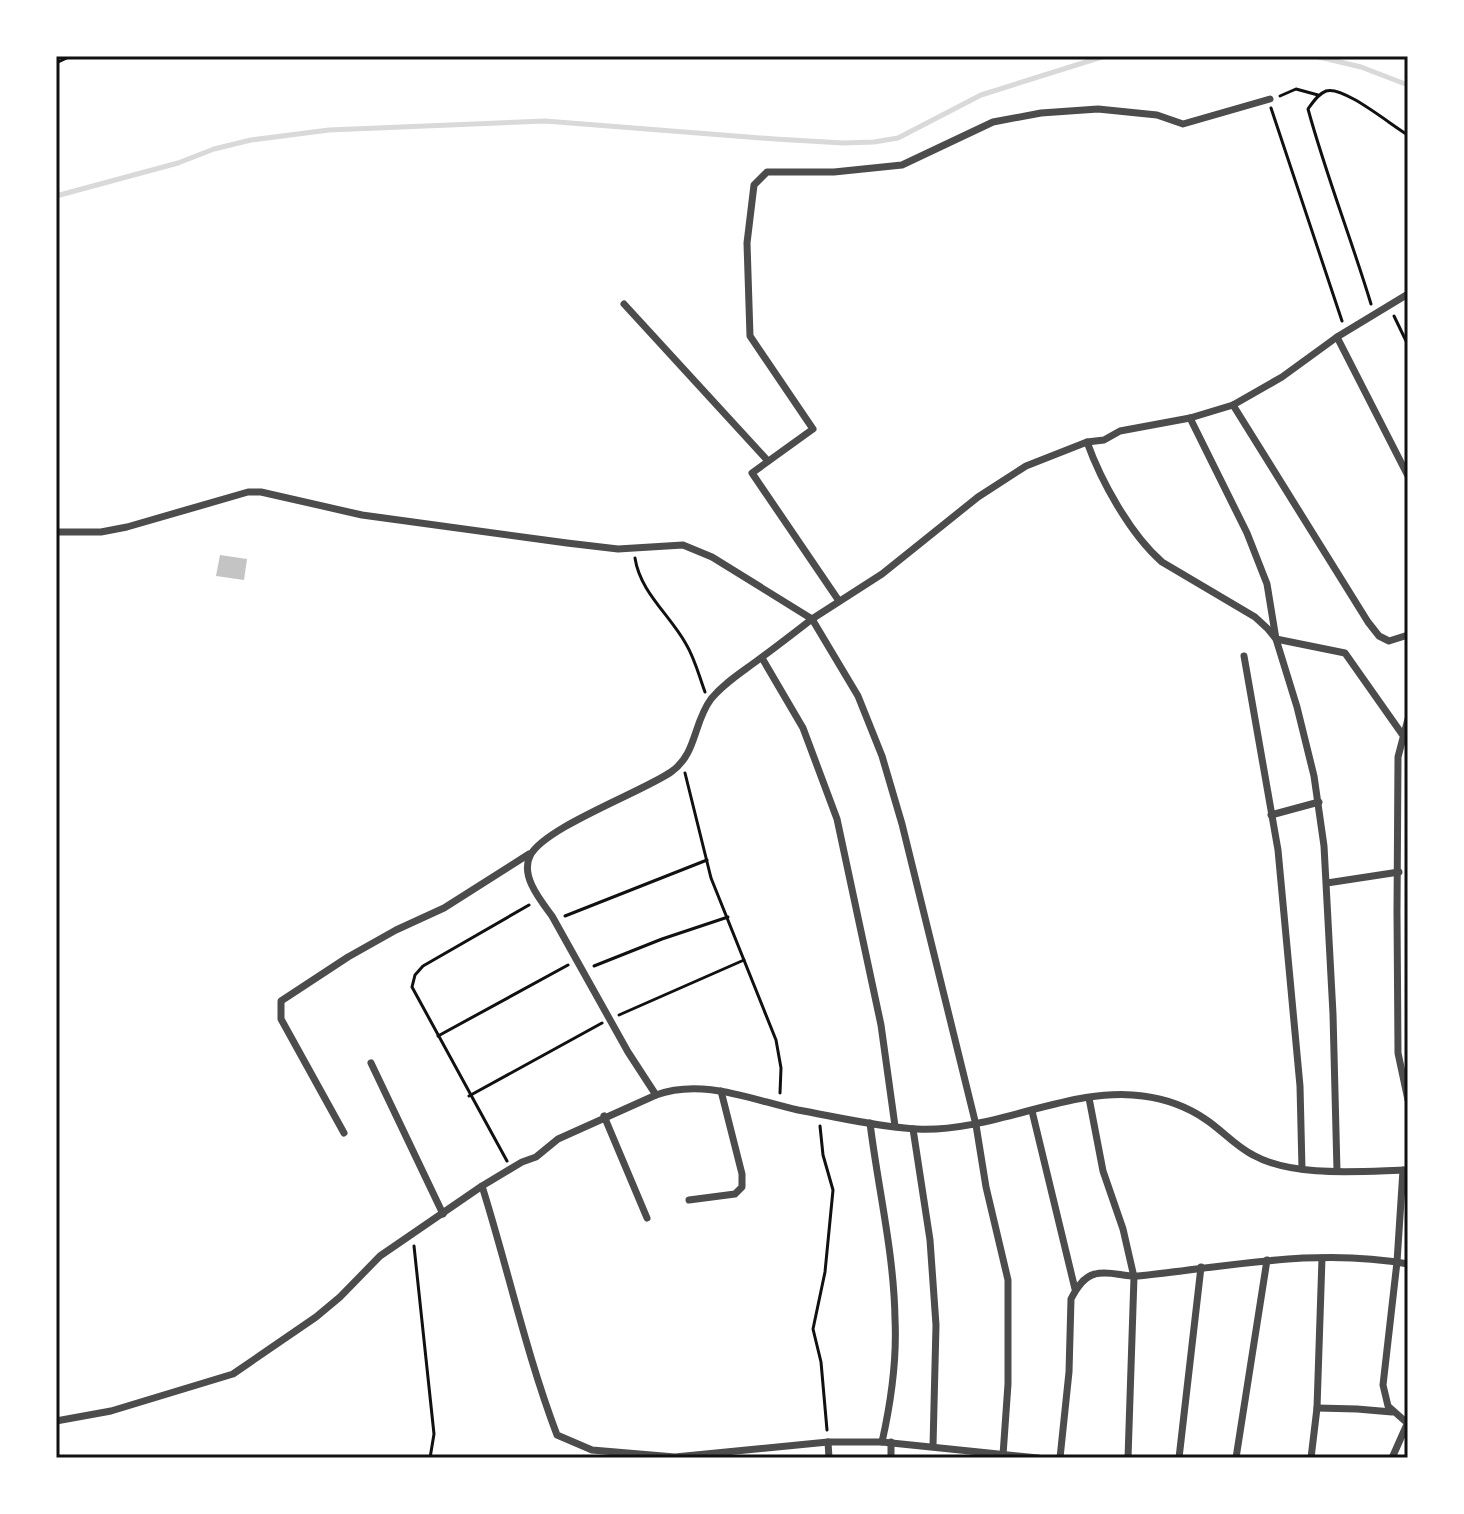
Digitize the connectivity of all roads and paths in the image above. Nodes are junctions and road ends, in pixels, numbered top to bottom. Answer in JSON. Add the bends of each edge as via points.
{"nodes":[{"id":1,"x":71,"y":56,"type":"edge"},
{"id":2,"x":56,"y":63,"type":"edge"},
{"id":3,"x":1320,"y":96,"type":"junction"},
{"id":4,"x":1270,"y":99,"type":"junction"},
{"id":5,"x":1408,"y":135,"type":"edge"},
{"id":6,"x":1408,"y":294,"type":"edge"},
{"id":7,"x":624,"y":304,"type":"dead end"},
{"id":8,"x":1389,"y":305,"type":"junction"},
{"id":9,"x":1374,"y":315,"type":"junction"},
{"id":10,"x":1346,"y":333,"type":"junction"},
{"id":11,"x":1337,"y":337,"type":"junction"},
{"id":12,"x":1408,"y":345,"type":"edge"},
{"id":13,"x":1233,"y":405,"type":"junction"},
{"id":14,"x":1190,"y":418,"type":"junction"},
{"id":15,"x":1087,"y":442,"type":"junction"},
{"id":16,"x":768,"y":461,"type":"junction"},
{"id":17,"x":1408,"y":476,"type":"edge"},
{"id":18,"x":56,"y":532,"type":"edge"},
{"id":19,"x":637,"y":549,"type":"junction"},
{"id":20,"x":839,"y":601,"type":"junction"},
{"id":21,"x":812,"y":619,"type":"junction"},
{"id":22,"x":1408,"y":635,"type":"edge"},
{"id":23,"x":1276,"y":639,"type":"junction"},
{"id":24,"x":1244,"y":656,"type":"dead end"},
{"id":25,"x":762,"y":658,"type":"junction"},
{"id":26,"x":709,"y":702,"type":"junction"},
{"id":27,"x":1408,"y":719,"type":"edge"},
{"id":28,"x":1402,"y":734,"type":"junction"},
{"id":29,"x":683,"y":762,"type":"junction"},
{"id":30,"x":1319,"y":802,"type":"junction"},
{"id":31,"x":1271,"y":815,"type":"junction"},
{"id":32,"x":531,"y":853,"type":"junction"},
{"id":33,"x":707,"y":860,"type":"junction"},
{"id":34,"x":1399,"y":872,"type":"junction"},
{"id":35,"x":1327,"y":883,"type":"junction"},
{"id":36,"x":540,"y":900,"type":"junction"},
{"id":37,"x":728,"y":917,"type":"junction"},
{"id":38,"x":554,"y":920,"type":"junction"},
{"id":39,"x":577,"y":960,"type":"junction"},
{"id":40,"x":744,"y":960,"type":"junction"},
{"id":41,"x":583,"y":970,"type":"junction"},
{"id":42,"x":1404,"y":1011,"type":"edge"},
{"id":43,"x":610,"y":1019,"type":"junction"},
{"id":44,"x":438,"y":1036,"type":"junction"},
{"id":45,"x":371,"y":1063,"type":"dead end"},
{"id":46,"x":721,"y":1091,"type":"junction"},
{"id":47,"x":1406,"y":1091,"type":"edge"},
{"id":48,"x":656,"y":1095,"type":"junction"},
{"id":49,"x":469,"y":1096,"type":"junction"},
{"id":50,"x":1089,"y":1098,"type":"junction"},
{"id":51,"x":1408,"y":1100,"type":"edge"},
{"id":52,"x":779,"y":1105,"type":"junction"},
{"id":53,"x":1032,"y":1111,"type":"junction"},
{"id":54,"x":818,"y":1113,"type":"junction"},
{"id":55,"x":604,"y":1116,"type":"junction"},
{"id":56,"x":870,"y":1123,"type":"junction"},
{"id":57,"x":976,"y":1125,"type":"junction"},
{"id":58,"x":895,"y":1126,"type":"junction"},
{"id":59,"x":913,"y":1129,"type":"junction"},
{"id":60,"x":344,"y":1133,"type":"dead end"},
{"id":61,"x":511,"y":1168,"type":"junction"},
{"id":62,"x":1302,"y":1169,"type":"junction"},
{"id":63,"x":1406,"y":1170,"type":"edge"},
{"id":64,"x":1337,"y":1171,"type":"junction"},
{"id":65,"x":482,"y":1186,"type":"junction"},
{"id":66,"x":689,"y":1200,"type":"dead end"},
{"id":67,"x":443,"y":1214,"type":"junction"},
{"id":68,"x":647,"y":1218,"type":"dead end"},
{"id":69,"x":412,"y":1234,"type":"junction"},
{"id":70,"x":1322,"y":1258,"type":"junction"},
{"id":71,"x":1267,"y":1260,"type":"junction"},
{"id":72,"x":1397,"y":1262,"type":"junction"},
{"id":73,"x":1408,"y":1264,"type":"edge"},
{"id":74,"x":1201,"y":1267,"type":"junction"},
{"id":75,"x":1134,"y":1277,"type":"junction"},
{"id":76,"x":1075,"y":1289,"type":"junction"},
{"id":77,"x":1317,"y":1408,"type":"junction"},
{"id":78,"x":1392,"y":1412,"type":"junction"},
{"id":79,"x":56,"y":1421,"type":"edge"},
{"id":80,"x":1407,"y":1422,"type":"edge"},
{"id":81,"x":828,"y":1442,"type":"junction"},
{"id":82,"x":882,"y":1442,"type":"junction"},
{"id":83,"x":891,"y":1442,"type":"junction"},
{"id":84,"x":933,"y":1446,"type":"junction"},
{"id":85,"x":970,"y":1454,"type":"edge"},
{"id":86,"x":1003,"y":1455,"type":"junction"},
{"id":87,"x":430,"y":1458,"type":"edge"},
{"id":88,"x":829,"y":1458,"type":"edge"},
{"id":89,"x":891,"y":1458,"type":"edge"},
{"id":90,"x":1038,"y":1458,"type":"edge"},
{"id":91,"x":1060,"y":1458,"type":"edge"},
{"id":92,"x":1128,"y":1458,"type":"edge"},
{"id":93,"x":1179,"y":1458,"type":"edge"},
{"id":94,"x":1236,"y":1458,"type":"edge"},
{"id":95,"x":1311,"y":1458,"type":"edge"},
{"id":96,"x":1392,"y":1458,"type":"edge"}],
"edges":[{"from":1,"to":2,"type":"path"},
{"from":3,"to":4,"type":"path","via":[[1296,89]]},
{"from":3,"to":5,"type":"path","via":[[1335,91]]},
{"from":3,"to":9,"type":"path","via":[[1308,109]]},
{"from":4,"to":10,"type":"path"},
{"from":4,"to":16,"type":"street","via":[[1183,124],[1157,115],[1098,109],[1041,113],[993,122],[902,165],[767,172],[760,177],[754,185],[747,243],[750,336],[813,429]]},
{"from":6,"to":8,"type":"street"},
{"from":7,"to":16,"type":"street"},
{"from":8,"to":9,"type":"street"},
{"from":8,"to":12,"type":"path"},
{"from":9,"to":10,"type":"street"},
{"from":10,"to":11,"type":"street"},
{"from":11,"to":13,"type":"street"},
{"from":11,"to":17,"type":"street"},
{"from":13,"to":14,"type":"street"},
{"from":13,"to":22,"type":"street","via":[[1368,622],[1389,641]]},
{"from":14,"to":15,"type":"street"},
{"from":14,"to":23,"type":"street","via":[[1267,584]]},
{"from":15,"to":20,"type":"street","via":[[1002,480]]},
{"from":15,"to":23,"type":"street","via":[[1123,513],[1150,551],[1255,617]]},
{"from":16,"to":20,"type":"street","via":[[752,473]]},
{"from":18,"to":19,"type":"street","via":[[127,527],[261,492],[362,515]]},
{"from":19,"to":21,"type":"street","via":[[692,547]]},
{"from":19,"to":26,"type":"path","via":[[636,569],[687,645]]},
{"from":20,"to":21,"type":"street"},
{"from":21,"to":25,"type":"street"},
{"from":21,"to":57,"type":"street","via":[[858,696],[882,756]]},
{"from":23,"to":28,"type":"street","via":[[1345,653]]},
{"from":23,"to":30,"type":"street"},
{"from":24,"to":31,"type":"street"},
{"from":25,"to":26,"type":"street"},
{"from":25,"to":58,"type":"street","via":[[803,728],[837,819],[881,1025]]},
{"from":26,"to":29,"type":"street"},
{"from":27,"to":28,"type":"street"},
{"from":28,"to":34,"type":"street"},
{"from":29,"to":32,"type":"street","via":[[578,820]]},
{"from":29,"to":33,"type":"path"},
{"from":30,"to":31,"type":"street"},
{"from":30,"to":35,"type":"street"},
{"from":31,"to":62,"type":"street","via":[[1300,1086]]},
{"from":32,"to":36,"type":"street","via":[[528,873]]},
{"from":32,"to":60,"type":"street","via":[[281,1001],[281,1019]]},
{"from":33,"to":37,"type":"path"},
{"from":33,"to":38,"type":"path"},
{"from":34,"to":35,"type":"street"},
{"from":34,"to":42,"type":"street"},
{"from":35,"to":64,"type":"street"},
{"from":36,"to":38,"type":"street"},
{"from":36,"to":44,"type":"path","via":[[415,975],[412,987]]},
{"from":37,"to":40,"type":"path"},
{"from":37,"to":41,"type":"path"},
{"from":38,"to":39,"type":"street"},
{"from":39,"to":41,"type":"street"},
{"from":39,"to":44,"type":"path"},
{"from":40,"to":43,"type":"path"},
{"from":40,"to":52,"type":"path","via":[[776,1040]]},
{"from":41,"to":43,"type":"street"},
{"from":42,"to":47,"type":"street","via":[[1398,1053]]},
{"from":43,"to":48,"type":"street"},
{"from":43,"to":49,"type":"path"},
{"from":44,"to":49,"type":"path"},
{"from":45,"to":67,"type":"street"},
{"from":46,"to":48,"type":"street","via":[[683,1087]]},
{"from":46,"to":52,"type":"street"},
{"from":46,"to":66,"type":"street","via":[[742,1187],[735,1194]]},
{"from":47,"to":51,"type":"street"},
{"from":48,"to":55,"type":"street"},
{"from":49,"to":61,"type":"path"},
{"from":50,"to":53,"type":"street"},
{"from":50,"to":62,"type":"street","via":[[1123,1094],[1174,1102],[1252,1155]]},
{"from":50,"to":75,"type":"street","via":[[1103,1171]]},
{"from":52,"to":54,"type":"street"},
{"from":53,"to":57,"type":"street"},
{"from":53,"to":76,"type":"street"},
{"from":54,"to":56,"type":"street"},
{"from":54,"to":81,"type":"path","via":[[833,1190],[813,1329]]},
{"from":55,"to":61,"type":"street"},
{"from":55,"to":68,"type":"street"},
{"from":56,"to":58,"type":"street"},
{"from":56,"to":82,"type":"street","via":[[895,1316]]},
{"from":57,"to":59,"type":"street"},
{"from":57,"to":86,"type":"street","via":[[1008,1280]]},
{"from":58,"to":59,"type":"street"},
{"from":59,"to":84,"type":"street","via":[[936,1325]]},
{"from":61,"to":65,"type":"street"},
{"from":62,"to":64,"type":"street"},
{"from":63,"to":64,"type":"street"},
{"from":63,"to":72,"type":"street"},
{"from":65,"to":67,"type":"street"},
{"from":65,"to":81,"type":"street","via":[[534,1375],[557,1435],[592,1450],[675,1457]]},
{"from":67,"to":69,"type":"street"},
{"from":69,"to":79,"type":"street","via":[[380,1256],[316,1317],[233,1374],[111,1411]]},
{"from":69,"to":87,"type":"path","via":[[434,1434]]},
{"from":70,"to":71,"type":"street"},
{"from":70,"to":72,"type":"street"},
{"from":70,"to":77,"type":"street"},
{"from":71,"to":74,"type":"street"},
{"from":71,"to":94,"type":"street"},
{"from":72,"to":73,"type":"street"},
{"from":72,"to":78,"type":"street","via":[[1383,1385]]},
{"from":74,"to":75,"type":"street"},
{"from":74,"to":93,"type":"street"},
{"from":75,"to":76,"type":"street","via":[[1092,1274]]},
{"from":75,"to":92,"type":"street"},
{"from":76,"to":91,"type":"street"},
{"from":77,"to":78,"type":"street"},
{"from":77,"to":95,"type":"street"},
{"from":78,"to":80,"type":"street"},
{"from":80,"to":96,"type":"street"},
{"from":81,"to":82,"type":"street"},
{"from":81,"to":88,"type":"street"},
{"from":82,"to":83,"type":"street"},
{"from":83,"to":84,"type":"street"},
{"from":83,"to":89,"type":"street"},
{"from":84,"to":85,"type":"street"},
{"from":85,"to":86,"type":"street"},
{"from":86,"to":90,"type":"street"}]}
